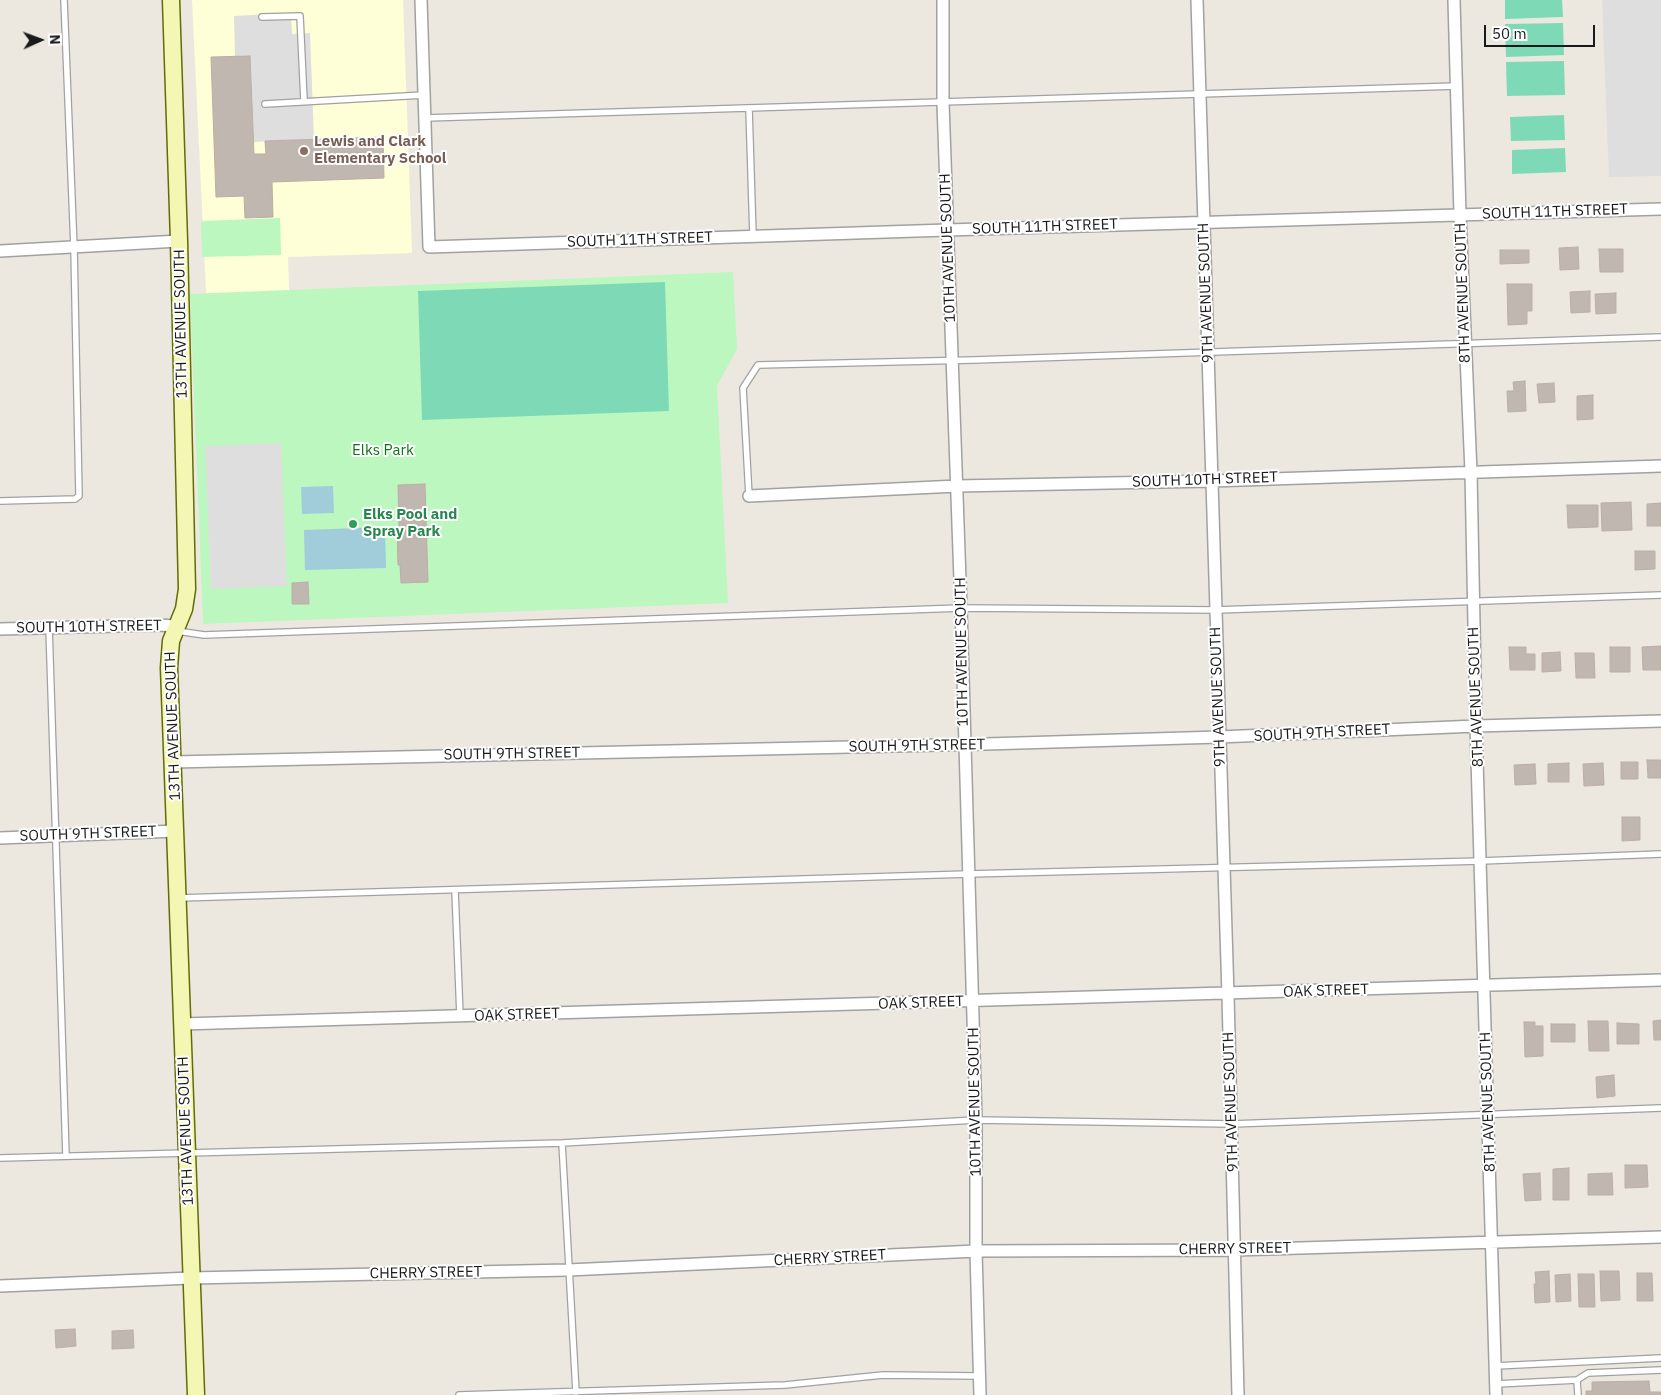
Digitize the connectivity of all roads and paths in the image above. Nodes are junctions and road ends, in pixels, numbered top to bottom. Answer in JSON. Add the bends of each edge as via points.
{"nodes":[{"id":1,"x":64,"y":0,"type":"edge"},
{"id":2,"x":171,"y":0,"type":"edge"},
{"id":3,"x":421,"y":0,"type":"edge"},
{"id":4,"x":943,"y":0,"type":"edge"},
{"id":5,"x":1197,"y":0,"type":"edge"},
{"id":6,"x":1454,"y":0,"type":"edge"},
{"id":7,"x":262,"y":17,"type":"dead end"},
{"id":8,"x":1457,"y":86,"type":"junction"},
{"id":9,"x":424,"y":95,"type":"junction"},
{"id":10,"x":1200,"y":96,"type":"junction"},
{"id":11,"x":304,"y":101,"type":"junction"},
{"id":12,"x":943,"y":103,"type":"junction"},
{"id":13,"x":265,"y":104,"type":"dead end"},
{"id":14,"x":749,"y":109,"type":"junction"},
{"id":15,"x":425,"y":118,"type":"junction"},
{"id":16,"x":1661,"y":209,"type":"edge"},
{"id":17,"x":1460,"y":215,"type":"junction"},
{"id":18,"x":1203,"y":222,"type":"junction"},
{"id":19,"x":947,"y":230,"type":"junction"},
{"id":20,"x":753,"y":236,"type":"junction"},
{"id":21,"x":180,"y":241,"type":"junction"},
{"id":22,"x":74,"y":248,"type":"junction"},
{"id":23,"x":0,"y":251,"type":"edge"},
{"id":24,"x":1661,"y":337,"type":"edge"},
{"id":25,"x":1465,"y":343,"type":"junction"},
{"id":26,"x":1208,"y":353,"type":"junction"},
{"id":27,"x":952,"y":361,"type":"junction"},
{"id":28,"x":1661,"y":466,"type":"edge"},
{"id":29,"x":1471,"y":472,"type":"junction"},
{"id":30,"x":1212,"y":481,"type":"junction"},
{"id":31,"x":957,"y":486,"type":"junction"},
{"id":32,"x":748,"y":496,"type":"joint"},
{"id":33,"x":0,"y":501,"type":"edge"},
{"id":34,"x":1661,"y":595,"type":"edge"},
{"id":35,"x":1474,"y":601,"type":"junction"},
{"id":36,"x":961,"y":608,"type":"junction"},
{"id":37,"x":1216,"y":610,"type":"junction"},
{"id":38,"x":49,"y":627,"type":"junction"},
{"id":39,"x":0,"y":628,"type":"edge"},
{"id":40,"x":176,"y":628,"type":"junction"},
{"id":41,"x":1661,"y":721,"type":"edge"},
{"id":42,"x":1476,"y":726,"type":"junction"},
{"id":43,"x":1219,"y":738,"type":"junction"},
{"id":44,"x":964,"y":745,"type":"junction"},
{"id":45,"x":173,"y":762,"type":"junction"},
{"id":46,"x":176,"y":831,"type":"junction"},
{"id":47,"x":54,"y":836,"type":"junction"},
{"id":48,"x":0,"y":838,"type":"edge"},
{"id":49,"x":1661,"y":854,"type":"edge"},
{"id":50,"x":1481,"y":861,"type":"junction"},
{"id":51,"x":1224,"y":867,"type":"junction"},
{"id":52,"x":968,"y":874,"type":"junction"},
{"id":53,"x":455,"y":890,"type":"junction"},
{"id":54,"x":179,"y":898,"type":"junction"},
{"id":55,"x":1661,"y":980,"type":"edge"},
{"id":56,"x":1485,"y":986,"type":"junction"},
{"id":57,"x":1228,"y":994,"type":"junction"},
{"id":58,"x":973,"y":1002,"type":"junction"},
{"id":59,"x":460,"y":1016,"type":"junction"},
{"id":60,"x":182,"y":1024,"type":"junction"},
{"id":61,"x":1661,"y":1108,"type":"edge"},
{"id":62,"x":1488,"y":1114,"type":"junction"},
{"id":63,"x":976,"y":1120,"type":"junction"},
{"id":64,"x":1232,"y":1124,"type":"junction"},
{"id":65,"x":562,"y":1142,"type":"junction"},
{"id":66,"x":186,"y":1152,"type":"junction"},
{"id":67,"x":66,"y":1156,"type":"junction"},
{"id":68,"x":0,"y":1158,"type":"edge"},
{"id":69,"x":1661,"y":1237,"type":"edge"},
{"id":70,"x":1492,"y":1241,"type":"junction"},
{"id":71,"x":1235,"y":1250,"type":"junction"},
{"id":72,"x":976,"y":1251,"type":"junction"},
{"id":73,"x":568,"y":1270,"type":"junction"},
{"id":74,"x":191,"y":1278,"type":"junction"},
{"id":75,"x":0,"y":1286,"type":"edge"},
{"id":76,"x":1661,"y":1358,"type":"edge"},
{"id":77,"x":1496,"y":1366,"type":"junction"},
{"id":78,"x":1661,"y":1370,"type":"edge"},
{"id":79,"x":979,"y":1376,"type":"junction"},
{"id":80,"x":1577,"y":1380,"type":"junction"},
{"id":81,"x":1496,"y":1390,"type":"edge"},
{"id":82,"x":576,"y":1392,"type":"junction"},
{"id":83,"x":196,"y":1395,"type":"edge"},
{"id":84,"x":460,"y":1395,"type":"edge"},
{"id":85,"x":980,"y":1395,"type":"edge"},
{"id":86,"x":1238,"y":1395,"type":"edge"},
{"id":87,"x":1578,"y":1395,"type":"edge"}],
"edges":[{"from":1,"to":22,"type":"lane"},
{"from":2,"to":21,"type":"street","name":"13TH AVENUE SOUTH"},
{"from":3,"to":9,"type":"street"},
{"from":4,"to":12,"type":"street","name":"10TH AVENUE SOUTH"},
{"from":5,"to":10,"type":"street","name":"9TH AVENUE SOUTH"},
{"from":6,"to":8,"type":"street","name":"8TH AVENUE SOUTH"},
{"from":7,"to":11,"type":"lane","via":[[300,16]]},
{"from":8,"to":10,"type":"lane"},
{"from":8,"to":17,"type":"street","name":"8TH AVENUE SOUTH"},
{"from":9,"to":11,"type":"lane"},
{"from":9,"to":15,"type":"street"},
{"from":10,"to":12,"type":"lane"},
{"from":10,"to":18,"type":"street","name":"9TH AVENUE SOUTH"},
{"from":11,"to":13,"type":"lane"},
{"from":12,"to":14,"type":"lane"},
{"from":12,"to":19,"type":"street","name":"10TH AVENUE SOUTH"},
{"from":14,"to":15,"type":"lane"},
{"from":14,"to":20,"type":"lane"},
{"from":15,"to":20,"type":"street","name":"SOUTH 11TH STREET","via":[[429,247]]},
{"from":16,"to":17,"type":"street","name":"SOUTH 11TH STREET"},
{"from":17,"to":18,"type":"street","name":"SOUTH 11TH STREET"},
{"from":17,"to":25,"type":"street","name":"8TH AVENUE SOUTH"},
{"from":18,"to":19,"type":"street","name":"SOUTH 11TH STREET"},
{"from":18,"to":26,"type":"street","name":"9TH AVENUE SOUTH"},
{"from":19,"to":20,"type":"street","name":"SOUTH 11TH STREET"},
{"from":19,"to":27,"type":"street","name":"10TH AVENUE SOUTH"},
{"from":21,"to":22,"type":"street"},
{"from":21,"to":40,"type":"street","name":"13TH AVENUE SOUTH","via":[[187,589],[184,609]]},
{"from":22,"to":23,"type":"street"},
{"from":22,"to":33,"type":"lane","via":[[79,496],[75,499]]},
{"from":24,"to":25,"type":"lane"},
{"from":25,"to":26,"type":"lane"},
{"from":25,"to":29,"type":"street","name":"8TH AVENUE SOUTH"},
{"from":26,"to":27,"type":"lane"},
{"from":26,"to":30,"type":"street","name":"9TH AVENUE SOUTH"},
{"from":27,"to":31,"type":"street","name":"10TH AVENUE SOUTH"},
{"from":27,"to":32,"type":"lane","via":[[758,365],[742,388]]},
{"from":28,"to":29,"type":"street","name":"SOUTH 10TH STREET"},
{"from":29,"to":30,"type":"street","name":"SOUTH 10TH STREET"},
{"from":29,"to":35,"type":"street","name":"8TH AVENUE SOUTH"},
{"from":30,"to":31,"type":"street","name":"SOUTH 10TH STREET"},
{"from":30,"to":37,"type":"street","name":"9TH AVENUE SOUTH"},
{"from":31,"to":32,"type":"street","name":"SOUTH 10TH STREET"},
{"from":31,"to":36,"type":"street","name":"10TH AVENUE SOUTH"},
{"from":34,"to":35,"type":"lane"},
{"from":35,"to":37,"type":"lane"},
{"from":35,"to":42,"type":"street","name":"8TH AVENUE SOUTH"},
{"from":36,"to":37,"type":"lane"},
{"from":36,"to":40,"type":"lane","via":[[204,635],[185,633]]},
{"from":36,"to":44,"type":"street","name":"10TH AVENUE SOUTH"},
{"from":37,"to":43,"type":"street","name":"9TH AVENUE SOUTH"},
{"from":38,"to":39,"type":"street","name":"SOUTH 10TH STREET"},
{"from":38,"to":40,"type":"street","name":"SOUTH 10TH STREET","via":[[158,625]]},
{"from":38,"to":47,"type":"lane"},
{"from":40,"to":45,"type":"street","name":"13TH AVENUE SOUTH","via":[[169,668]]},
{"from":41,"to":42,"type":"street","name":"SOUTH 9TH STREET"},
{"from":42,"to":43,"type":"street","name":"SOUTH 9TH STREET"},
{"from":42,"to":50,"type":"street","name":"8TH AVENUE SOUTH"},
{"from":43,"to":44,"type":"street","name":"SOUTH 9TH STREET"},
{"from":43,"to":51,"type":"street","name":"9TH AVENUE SOUTH"},
{"from":44,"to":45,"type":"street","name":"SOUTH 9TH STREET"},
{"from":44,"to":52,"type":"street","name":"10TH AVENUE SOUTH"},
{"from":45,"to":46,"type":"street","name":"13TH AVENUE SOUTH"},
{"from":46,"to":47,"type":"street","name":"SOUTH 9TH STREET"},
{"from":46,"to":54,"type":"street","name":"13TH AVENUE SOUTH"},
{"from":47,"to":48,"type":"street","name":"SOUTH 9TH STREET"},
{"from":47,"to":67,"type":"lane"},
{"from":49,"to":50,"type":"lane"},
{"from":50,"to":51,"type":"lane"},
{"from":50,"to":56,"type":"street","name":"8TH AVENUE SOUTH"},
{"from":51,"to":52,"type":"lane"},
{"from":51,"to":57,"type":"street","name":"9TH AVENUE SOUTH"},
{"from":52,"to":53,"type":"lane"},
{"from":52,"to":58,"type":"street","name":"10TH AVENUE SOUTH"},
{"from":53,"to":54,"type":"lane"},
{"from":53,"to":59,"type":"lane"},
{"from":54,"to":60,"type":"street","name":"13TH AVENUE SOUTH"},
{"from":55,"to":56,"type":"street","name":"OAK STREET"},
{"from":56,"to":57,"type":"street","name":"OAK STREET"},
{"from":56,"to":62,"type":"street","name":"8TH AVENUE SOUTH"},
{"from":57,"to":58,"type":"street","name":"OAK STREET"},
{"from":57,"to":64,"type":"street","name":"9TH AVENUE SOUTH"},
{"from":58,"to":59,"type":"street","name":"OAK STREET"},
{"from":58,"to":63,"type":"street","name":"10TH AVENUE SOUTH"},
{"from":59,"to":60,"type":"street","name":"OAK STREET"},
{"from":60,"to":66,"type":"street","name":"13TH AVENUE SOUTH"},
{"from":61,"to":62,"type":"lane"},
{"from":62,"to":64,"type":"lane"},
{"from":62,"to":70,"type":"street","name":"8TH AVENUE SOUTH"},
{"from":63,"to":64,"type":"lane"},
{"from":63,"to":65,"type":"lane"},
{"from":63,"to":72,"type":"street","name":"10TH AVENUE SOUTH"},
{"from":64,"to":71,"type":"street","name":"9TH AVENUE SOUTH"},
{"from":65,"to":66,"type":"lane"},
{"from":65,"to":73,"type":"lane"},
{"from":66,"to":67,"type":"lane"},
{"from":66,"to":74,"type":"street","name":"13TH AVENUE SOUTH"},
{"from":67,"to":68,"type":"lane"},
{"from":69,"to":70,"type":"street","name":"CHERRY STREET"},
{"from":70,"to":71,"type":"street","name":"CHERRY STREET"},
{"from":70,"to":77,"type":"street","name":"8TH AVENUE SOUTH"},
{"from":71,"to":72,"type":"street","name":"CHERRY STREET"},
{"from":71,"to":86,"type":"street","name":"9TH AVENUE SOUTH"},
{"from":72,"to":73,"type":"street","name":"CHERRY STREET"},
{"from":72,"to":79,"type":"street","name":"10TH AVENUE SOUTH"},
{"from":73,"to":74,"type":"street","name":"CHERRY STREET"},
{"from":73,"to":82,"type":"lane"},
{"from":74,"to":75,"type":"street","name":"CHERRY STREET"},
{"from":74,"to":83,"type":"street","name":"13TH AVENUE SOUTH"},
{"from":76,"to":77,"type":"lane"},
{"from":77,"to":81,"type":"street","name":"8TH AVENUE SOUTH"},
{"from":78,"to":80,"type":"lane","via":[[1588,1373]]},
{"from":79,"to":82,"type":"lane","via":[[883,1375],[785,1385]]},
{"from":79,"to":85,"type":"street","name":"10TH AVENUE SOUTH"},
{"from":80,"to":81,"type":"lane"},
{"from":80,"to":87,"type":"lane"},
{"from":82,"to":84,"type":"lane"}]}
